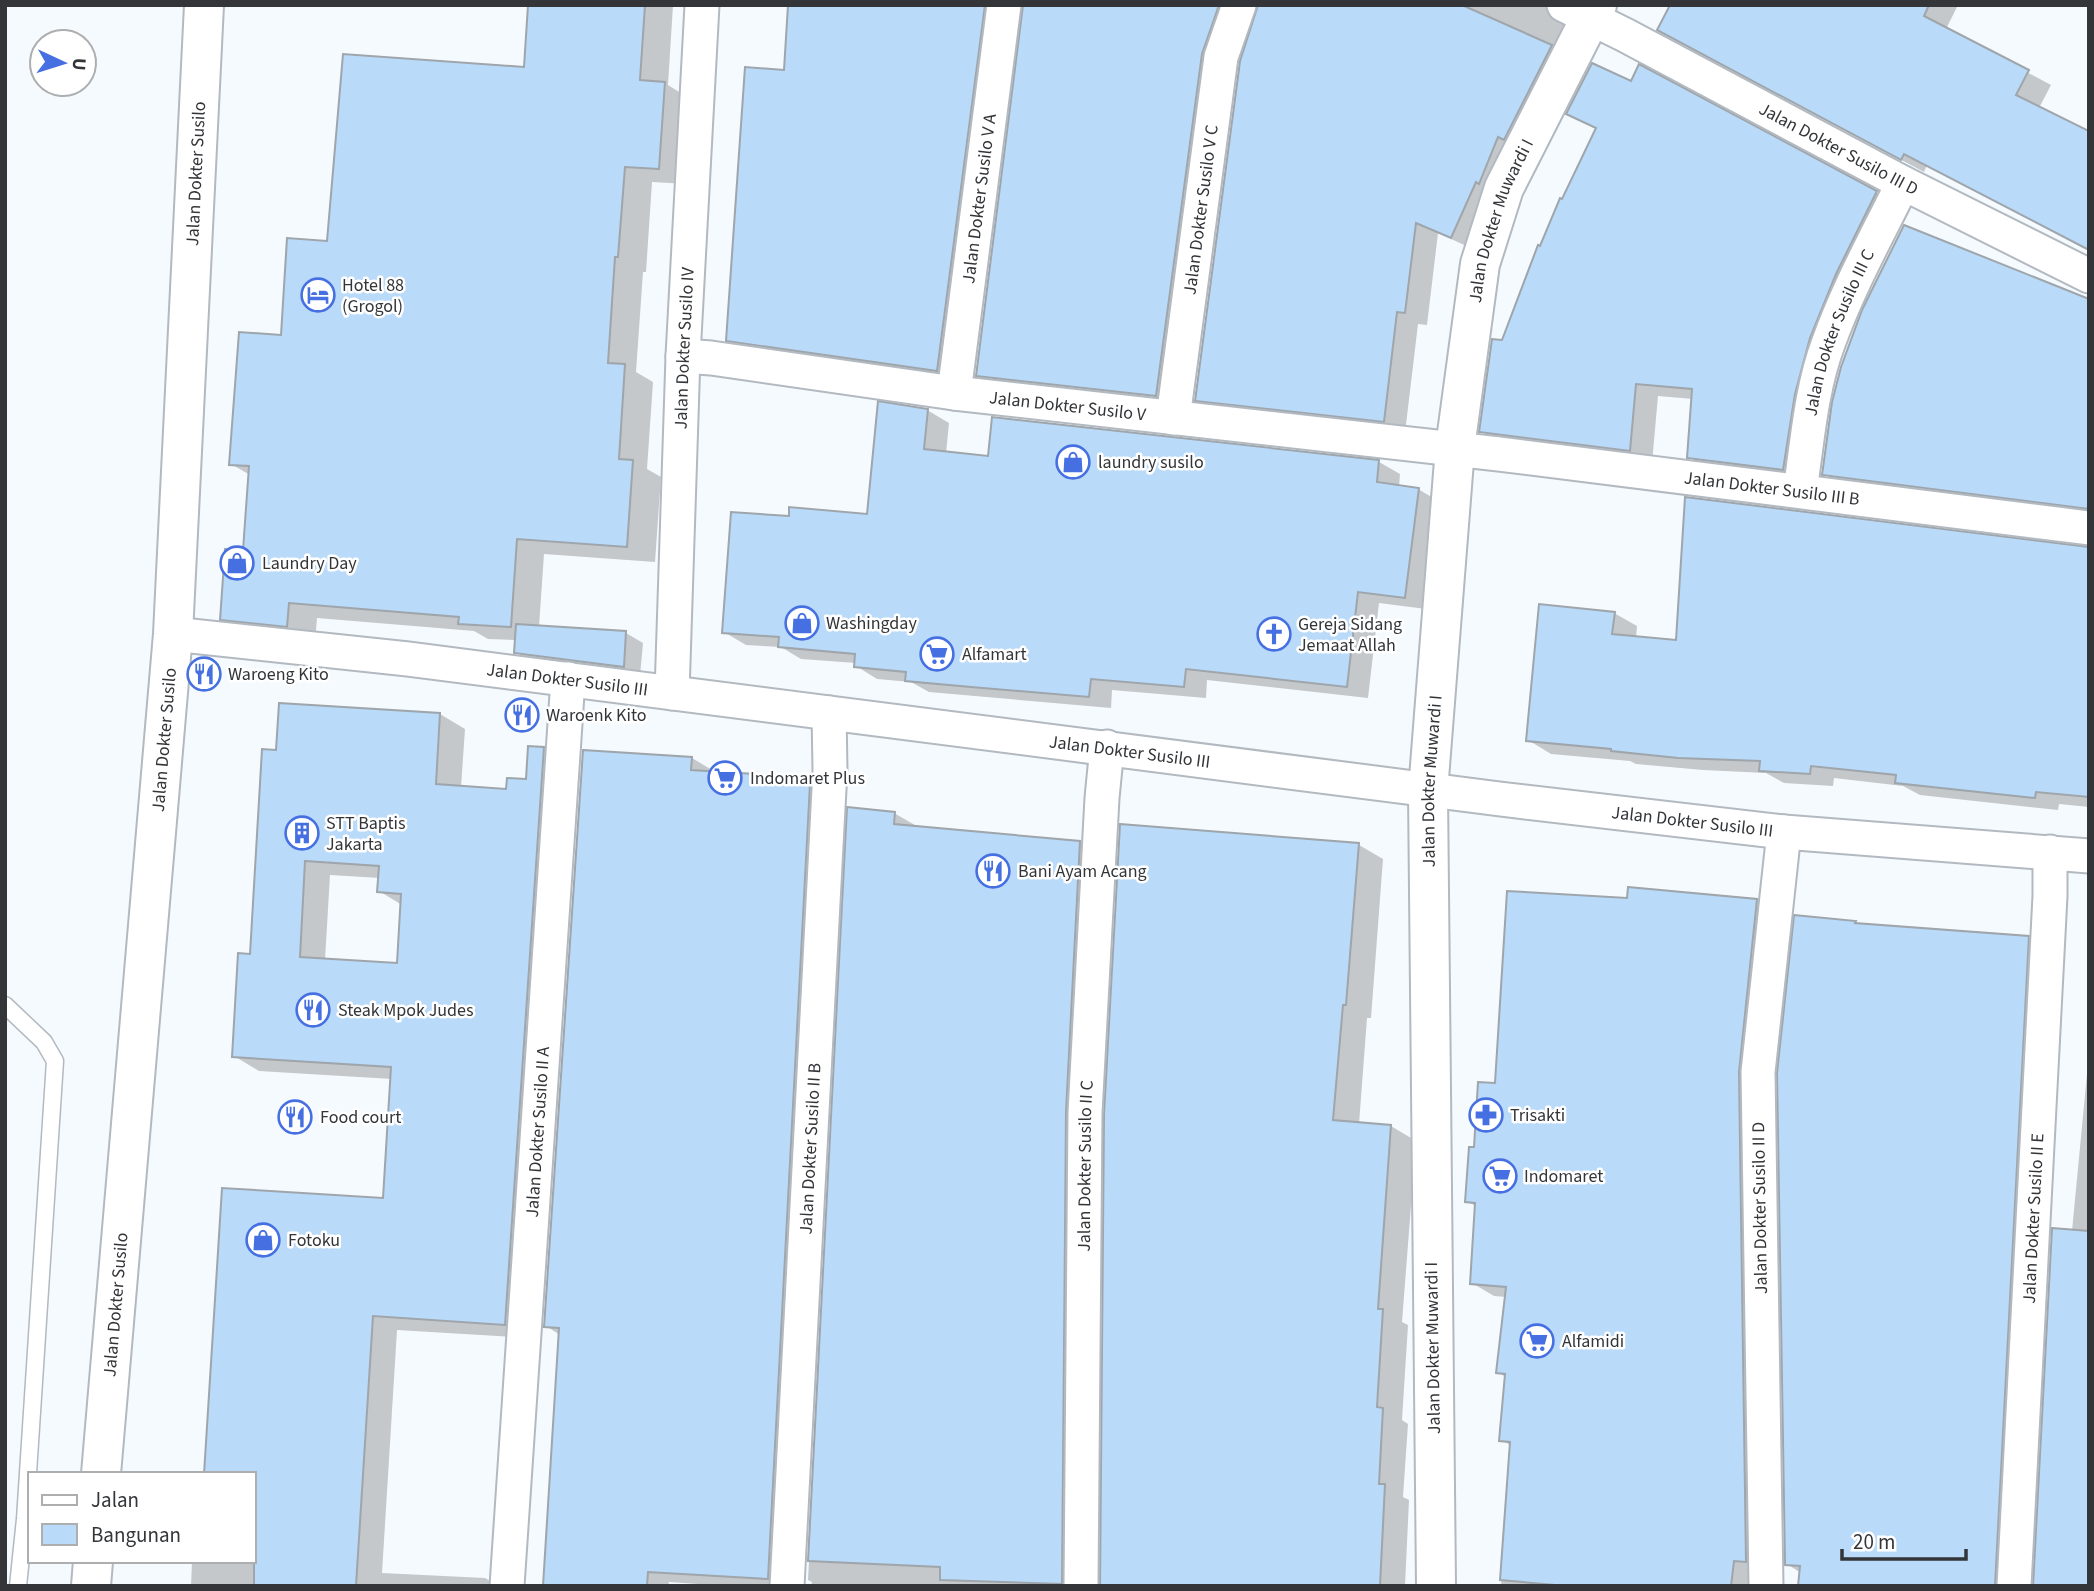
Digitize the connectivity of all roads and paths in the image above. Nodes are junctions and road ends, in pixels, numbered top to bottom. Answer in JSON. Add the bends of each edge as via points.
{"nodes":[{"id":1,"x":204,"y":5,"type":"edge"},
{"id":2,"x":702,"y":5,"type":"edge"},
{"id":3,"x":1004,"y":5,"type":"edge"},
{"id":4,"x":1239,"y":5,"type":"edge"},
{"id":5,"x":1584,"y":9,"type":"edge"},
{"id":6,"x":1903,"y":183,"type":"junction"},
{"id":7,"x":2089,"y":276,"type":"edge"},
{"id":8,"x":683,"y":356,"type":"junction"},
{"id":9,"x":954,"y":393,"type":"junction"},
{"id":10,"x":1173,"y":418,"type":"junction"},
{"id":11,"x":1455,"y":449,"type":"junction"},
{"id":12,"x":1800,"y":491,"type":"junction"},
{"id":13,"x":2089,"y":528,"type":"edge"},
{"id":14,"x":173,"y":634,"type":"junction"},
{"id":15,"x":568,"y":679,"type":"junction"},
{"id":16,"x":672,"y":693,"type":"junction"},
{"id":17,"x":829,"y":713,"type":"junction"},
{"id":18,"x":1107,"y":747,"type":"junction"},
{"id":19,"x":1428,"y":791,"type":"junction"},
{"id":20,"x":1784,"y":831,"type":"junction"},
{"id":21,"x":2050,"y":852,"type":"junction"},
{"id":22,"x":2089,"y":856,"type":"edge"},
{"id":23,"x":5,"y":1005,"type":"edge"},
{"id":24,"x":28,"y":1472,"type":"edge"},
{"id":25,"x":101,"y":1472,"type":"edge"},
{"id":26,"x":28,"y":1473,"type":"edge"},
{"id":27,"x":93,"y":1563,"type":"edge"},
{"id":28,"x":18,"y":1586,"type":"edge"},
{"id":29,"x":91,"y":1586,"type":"edge"},
{"id":30,"x":507,"y":1586,"type":"edge"},
{"id":31,"x":787,"y":1586,"type":"edge"},
{"id":32,"x":1081,"y":1586,"type":"edge"},
{"id":33,"x":1436,"y":1586,"type":"edge"},
{"id":34,"x":1766,"y":1586,"type":"edge"},
{"id":35,"x":2014,"y":1586,"type":"edge"}],
"edges":[{"from":1,"to":14,"type":"street","name":"Jalan Dokter Susilo"},
{"from":2,"to":8,"type":"street","name":"Jalan Dokter Susilo IV"},
{"from":3,"to":9,"type":"street","name":"Jalan Dokter Susilo V A"},
{"from":4,"to":10,"type":"street","name":"Jalan Dokter Susilo V C","via":[[1222,57]]},
{"from":5,"to":6,"type":"street","name":"Jalan Dokter Susilo III D"},
{"from":5,"to":11,"type":"street","name":"Jalan Dokter Muwardi I","via":[[1504,188],[1480,264]]},
{"from":6,"to":7,"type":"street","name":"Jalan Dokter Susilo III D"},
{"from":6,"to":12,"type":"street","name":"Jalan Dokter Susilo III C","via":[[1827,345]]},
{"from":8,"to":9,"type":"street","name":"Jalan Dokter Susilo V"},
{"from":8,"to":16,"type":"street","name":"Jalan Dokter Susilo IV"},
{"from":9,"to":10,"type":"street","name":"Jalan Dokter Susilo V"},
{"from":10,"to":11,"type":"street","name":"Jalan Dokter Susilo V"},
{"from":11,"to":12,"type":"street","name":"Jalan Dokter Susilo III B"},
{"from":11,"to":19,"type":"street","name":"Jalan Dokter Muwardi I"},
{"from":12,"to":13,"type":"street","name":"Jalan Dokter Susilo III B"},
{"from":14,"to":15,"type":"street","name":"Jalan Dokter Susilo III"},
{"from":14,"to":25,"type":"street","name":"Jalan Dokter Susilo"},
{"from":15,"to":16,"type":"street","name":"Jalan Dokter Susilo III"},
{"from":15,"to":30,"type":"street","name":"Jalan Dokter Susilo II A"},
{"from":16,"to":17,"type":"street","name":"Jalan Dokter Susilo III"},
{"from":17,"to":18,"type":"street","name":"Jalan Dokter Susilo III"},
{"from":17,"to":31,"type":"street","name":"Jalan Dokter Susilo II B","via":[[830,770]]},
{"from":18,"to":19,"type":"street","name":"Jalan Dokter Susilo III"},
{"from":18,"to":32,"type":"street","name":"Jalan Dokter Susilo II C","via":[[1084,1113]]},
{"from":19,"to":20,"type":"street","name":"Jalan Dokter Susilo III"},
{"from":19,"to":33,"type":"street","name":"Jalan Dokter Muwardi I"},
{"from":20,"to":21,"type":"street","name":"Jalan Dokter Susilo III"},
{"from":20,"to":34,"type":"street","name":"Jalan Dokter Susilo II D","via":[[1758,1072]]},
{"from":21,"to":22,"type":"street","name":"Jalan Dokter Susilo III"},
{"from":21,"to":35,"type":"street","name":"Jalan Dokter Susilo II E"},
{"from":23,"to":24,"type":"lane","via":[[44,1042],[55,1061]]},
{"from":26,"to":28,"type":"lane"},
{"from":27,"to":29,"type":"street"}]}
